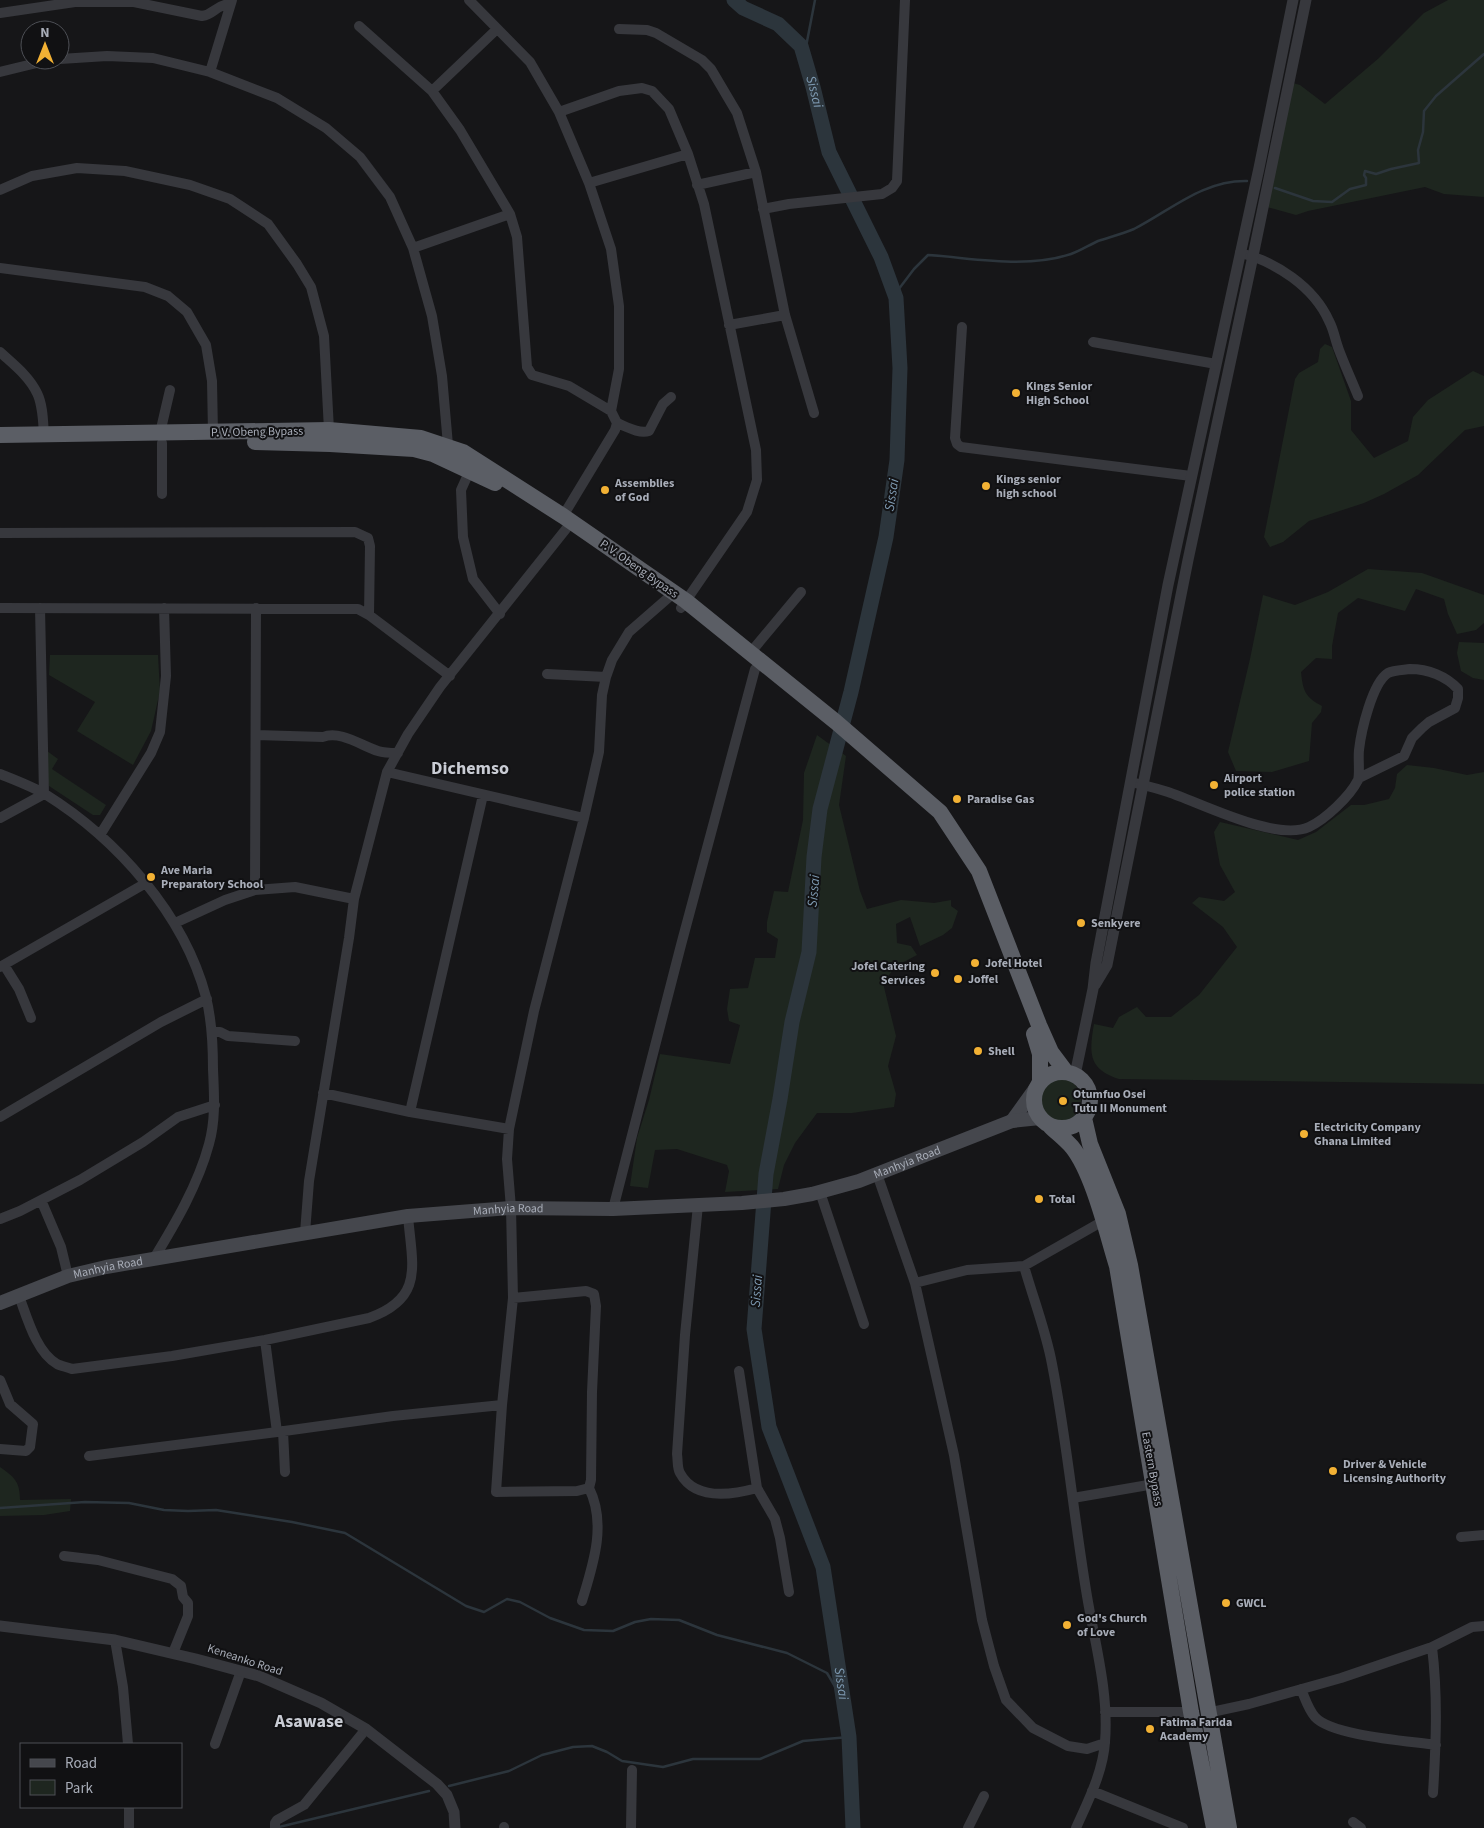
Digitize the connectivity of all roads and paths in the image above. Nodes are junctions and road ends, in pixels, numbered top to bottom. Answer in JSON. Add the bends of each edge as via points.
{"nodes":[{"id":1,"x":469,"y":0,"type":"edge"},
{"id":2,"x":905,"y":0,"type":"edge"},
{"id":3,"x":1293,"y":0,"type":"edge"},
{"id":4,"x":1306,"y":0,"type":"edge"},
{"id":5,"x":231,"y":2,"type":"edge"},
{"id":6,"x":0,"y":13,"type":"edge"},
{"id":7,"x":359,"y":26,"type":"dead end"},
{"id":8,"x":497,"y":29,"type":"junction"},
{"id":9,"x":619,"y":29,"type":"dead end"},
{"id":10,"x":70,"y":58,"type":"edge"},
{"id":11,"x":20,"y":67,"type":"edge"},
{"id":12,"x":0,"y":72,"type":"edge"},
{"id":13,"x":210,"y":72,"type":"junction"},
{"id":14,"x":432,"y":91,"type":"junction"},
{"id":15,"x":559,"y":112,"type":"junction"},
{"id":16,"x":688,"y":154,"type":"junction"},
{"id":17,"x":756,"y":172,"type":"junction"},
{"id":18,"x":589,"y":183,"type":"junction"},
{"id":19,"x":697,"y":184,"type":"junction"},
{"id":20,"x":0,"y":190,"type":"edge"},
{"id":21,"x":763,"y":209,"type":"junction"},
{"id":22,"x":510,"y":214,"type":"junction"},
{"id":23,"x":414,"y":248,"type":"junction"},
{"id":24,"x":1240,"y":254,"type":"junction"},
{"id":25,"x":1253,"y":256,"type":"junction"},
{"id":26,"x":0,"y":268,"type":"edge"},
{"id":27,"x":785,"y":315,"type":"junction"},
{"id":28,"x":729,"y":325,"type":"junction"},
{"id":29,"x":962,"y":326,"type":"dead end"},
{"id":30,"x":1093,"y":342,"type":"dead end"},
{"id":31,"x":0,"y":352,"type":"edge"},
{"id":32,"x":1216,"y":364,"type":"junction"},
{"id":33,"x":170,"y":390,"type":"dead end"},
{"id":34,"x":1358,"y":396,"type":"dead end"},
{"id":35,"x":671,"y":397,"type":"dead end"},
{"id":36,"x":611,"y":411,"type":"junction"},
{"id":37,"x":814,"y":413,"type":"dead end"},
{"id":38,"x":617,"y":423,"type":"junction"},
{"id":39,"x":329,"y":430,"type":"junction"},
{"id":40,"x":213,"y":433,"type":"junction"},
{"id":41,"x":0,"y":435,"type":"edge"},
{"id":42,"x":44,"y":435,"type":"junction"},
{"id":43,"x":161,"y":438,"type":"junction"},
{"id":44,"x":0,"y":444,"type":"edge"},
{"id":45,"x":448,"y":445,"type":"junction"},
{"id":46,"x":470,"y":470,"type":"junction"},
{"id":47,"x":1191,"y":476,"type":"junction"},
{"id":48,"x":162,"y":494,"type":"dead end"},
{"id":49,"x":564,"y":522,"type":"junction"},
{"id":50,"x":0,"y":532,"type":"edge"},
{"id":51,"x":801,"y":592,"type":"dead end"},
{"id":52,"x":679,"y":603,"type":"junction"},
{"id":53,"x":0,"y":608,"type":"edge"},
{"id":54,"x":40,"y":608,"type":"junction"},
{"id":55,"x":164,"y":608,"type":"junction"},
{"id":56,"x":256,"y":608,"type":"junction"},
{"id":57,"x":500,"y":614,"type":"junction"},
{"id":58,"x":370,"y":615,"type":"junction"},
{"id":59,"x":751,"y":652,"type":"junction"},
{"id":60,"x":756,"y":669,"type":"junction"},
{"id":61,"x":547,"y":674,"type":"dead end"},
{"id":62,"x":450,"y":676,"type":"junction"},
{"id":63,"x":606,"y":677,"type":"junction"},
{"id":64,"x":840,"y":732,"type":"junction"},
{"id":65,"x":256,"y":735,"type":"junction"},
{"id":66,"x":398,"y":753,"type":"junction"},
{"id":67,"x":387,"y":772,"type":"junction"},
{"id":68,"x":0,"y":774,"type":"edge"},
{"id":69,"x":1359,"y":778,"type":"junction"},
{"id":70,"x":1131,"y":782,"type":"junction"},
{"id":71,"x":1143,"y":785,"type":"junction"},
{"id":72,"x":44,"y":794,"type":"junction"},
{"id":73,"x":483,"y":795,"type":"junction"},
{"id":74,"x":0,"y":818,"type":"edge"},
{"id":75,"x":584,"y":818,"type":"junction"},
{"id":76,"x":100,"y":835,"type":"junction"},
{"id":77,"x":146,"y":883,"type":"junction"},
{"id":78,"x":255,"y":890,"type":"junction"},
{"id":79,"x":354,"y":899,"type":"junction"},
{"id":80,"x":175,"y":924,"type":"junction"},
{"id":81,"x":2,"y":966,"type":"edge"},
{"id":82,"x":1093,"y":989,"type":"junction"},
{"id":83,"x":207,"y":999,"type":"junction"},
{"id":84,"x":31,"y":1018,"type":"dead end"},
{"id":85,"x":212,"y":1032,"type":"junction"},
{"id":86,"x":295,"y":1041,"type":"dead end"},
{"id":87,"x":1070,"y":1073,"type":"junction"},
{"id":88,"x":1038,"y":1085,"type":"junction"},
{"id":89,"x":322,"y":1093,"type":"junction"},
{"id":90,"x":215,"y":1105,"type":"junction"},
{"id":91,"x":410,"y":1112,"type":"junction"},
{"id":92,"x":0,"y":1117,"type":"edge"},
{"id":93,"x":1084,"y":1118,"type":"junction"},
{"id":94,"x":1012,"y":1121,"type":"junction"},
{"id":95,"x":1045,"y":1122,"type":"junction"},
{"id":96,"x":509,"y":1129,"type":"junction"},
{"id":97,"x":877,"y":1174,"type":"junction"},
{"id":98,"x":820,"y":1192,"type":"junction"},
{"id":99,"x":41,"y":1200,"type":"junction"},
{"id":100,"x":698,"y":1205,"type":"junction"},
{"id":101,"x":511,"y":1208,"type":"junction"},
{"id":102,"x":613,"y":1209,"type":"junction"},
{"id":103,"x":408,"y":1216,"type":"junction"},
{"id":104,"x":0,"y":1219,"type":"edge"},
{"id":105,"x":1103,"y":1221,"type":"junction"},
{"id":106,"x":305,"y":1233,"type":"junction"},
{"id":107,"x":153,"y":1260,"type":"junction"},
{"id":108,"x":1024,"y":1266,"type":"junction"},
{"id":109,"x":68,"y":1276,"type":"junction"},
{"id":110,"x":915,"y":1282,"type":"junction"},
{"id":111,"x":18,"y":1296,"type":"junction"},
{"id":112,"x":513,"y":1298,"type":"junction"},
{"id":113,"x":0,"y":1303,"type":"edge"},
{"id":114,"x":864,"y":1324,"type":"dead end"},
{"id":115,"x":265,"y":1340,"type":"junction"},
{"id":116,"x":739,"y":1371,"type":"dead end"},
{"id":117,"x":0,"y":1380,"type":"edge"},
{"id":118,"x":502,"y":1405,"type":"junction"},
{"id":119,"x":280,"y":1432,"type":"junction"},
{"id":120,"x":0,"y":1449,"type":"edge"},
{"id":121,"x":89,"y":1456,"type":"dead end"},
{"id":122,"x":285,"y":1472,"type":"dead end"},
{"id":123,"x":1154,"y":1484,"type":"junction"},
{"id":124,"x":589,"y":1488,"type":"junction"},
{"id":125,"x":757,"y":1488,"type":"junction"},
{"id":126,"x":1073,"y":1498,"type":"junction"},
{"id":127,"x":1484,"y":1535,"type":"edge"},
{"id":128,"x":1461,"y":1537,"type":"dead end"},
{"id":129,"x":64,"y":1556,"type":"dead end"},
{"id":130,"x":789,"y":1592,"type":"dead end"},
{"id":131,"x":582,"y":1601,"type":"dead end"},
{"id":132,"x":0,"y":1626,"type":"edge"},
{"id":133,"x":1484,"y":1626,"type":"edge"},
{"id":134,"x":115,"y":1640,"type":"junction"},
{"id":135,"x":1432,"y":1647,"type":"junction"},
{"id":136,"x":173,"y":1653,"type":"junction"},
{"id":137,"x":241,"y":1671,"type":"junction"},
{"id":138,"x":1301,"y":1689,"type":"junction"},
{"id":139,"x":1105,"y":1712,"type":"junction"},
{"id":140,"x":1199,"y":1712,"type":"junction"},
{"id":141,"x":366,"y":1729,"type":"junction"},
{"id":142,"x":128,"y":1743,"type":"edge"},
{"id":143,"x":215,"y":1744,"type":"dead end"},
{"id":144,"x":1436,"y":1745,"type":"junction"},
{"id":145,"x":1105,"y":1747,"type":"junction"},
{"id":146,"x":632,"y":1770,"type":"dead end"},
{"id":147,"x":1092,"y":1791,"type":"junction"},
{"id":148,"x":1433,"y":1793,"type":"dead end"},
{"id":149,"x":984,"y":1796,"type":"dead end"},
{"id":150,"x":129,"y":1808,"type":"edge"},
{"id":151,"x":275,"y":1825,"type":"edge"},
{"id":152,"x":129,"y":1828,"type":"edge"},
{"id":153,"x":455,"y":1828,"type":"edge"},
{"id":154,"x":630,"y":1828,"type":"edge"},
{"id":155,"x":968,"y":1828,"type":"edge"},
{"id":156,"x":1076,"y":1828,"type":"edge"},
{"id":157,"x":1183,"y":1828,"type":"edge"},
{"id":158,"x":1214,"y":1828,"type":"edge"},
{"id":159,"x":1228,"y":1828,"type":"edge"}],
"edges":[{"from":1,"to":8,"type":"street"},
{"from":2,"to":21,"type":"street","via":[[897,181],[882,194]]},
{"from":3,"to":24,"type":"street"},
{"from":4,"to":25,"type":"street"},
{"from":5,"to":6,"type":"street","via":[[202,16],[134,2],[75,2]]},
{"from":5,"to":13,"type":"street"},
{"from":7,"to":14,"type":"street"},
{"from":8,"to":14,"type":"street"},
{"from":8,"to":15,"type":"street","via":[[530,62]]},
{"from":9,"to":17,"type":"street","via":[[656,33],[702,60],[711,69],[736,113]]},
{"from":10,"to":13,"type":"street","via":[[153,58]]},
{"from":11,"to":12,"type":"street"},
{"from":13,"to":23,"type":"street","via":[[277,98],[326,128],[360,157],[390,198]]},
{"from":14,"to":22,"type":"street","via":[[460,130]]},
{"from":15,"to":16,"type":"street","via":[[619,91],[642,88],[652,91],[669,109]]},
{"from":15,"to":18,"type":"street"},
{"from":16,"to":18,"type":"street"},
{"from":16,"to":19,"type":"street"},
{"from":17,"to":19,"type":"street"},
{"from":17,"to":21,"type":"street"},
{"from":18,"to":36,"type":"street","via":[[611,249],[619,306],[619,369]]},
{"from":19,"to":28,"type":"street"},
{"from":20,"to":39,"type":"street","via":[[32,176],[77,168],[125,171],[190,185],[230,199],[268,224],[311,287],[324,336]]},
{"from":21,"to":27,"type":"street"},
{"from":22,"to":23,"type":"street"},
{"from":22,"to":36,"type":"street","via":[[517,237],[527,367],[532,375],[569,386]]},
{"from":23,"to":45,"type":"street","via":[[435,333]]},
{"from":24,"to":25,"type":"street"},
{"from":24,"to":32,"type":"street"},
{"from":25,"to":34,"type":"street","via":[[1294,279],[1322,307]]},
{"from":25,"to":71,"type":"street"},
{"from":26,"to":40,"type":"street","via":[[144,287],[168,296],[187,312],[206,345],[212,381]]},
{"from":27,"to":28,"type":"street"},
{"from":27,"to":37,"type":"street"},
{"from":28,"to":52,"type":"street","via":[[756,450],[757,480],[747,512]]},
{"from":29,"to":47,"type":"street","via":[[955,438],[961,447]]},
{"from":30,"to":32,"type":"street"},
{"from":31,"to":42,"type":"street","via":[[21,371],[37,393]]},
{"from":32,"to":47,"type":"street"},
{"from":33,"to":43,"type":"street"},
{"from":35,"to":38,"type":"street","via":[[663,404],[648,431]]},
{"from":36,"to":38,"type":"street"},
{"from":38,"to":49,"type":"street"},
{"from":39,"to":40,"type":"highway","name":"P. V. Obeng Bypass"},
{"from":39,"to":45,"type":"highway","name":"P. V. Obeng Bypass","via":[[421,438]]},
{"from":40,"to":43,"type":"highway","name":"P. V. Obeng Bypass"},
{"from":41,"to":42,"type":"highway","name":"P. V. Obeng Bypass"},
{"from":42,"to":43,"type":"highway","name":"P. V. Obeng Bypass"},
{"from":43,"to":44,"type":"highway","name":"P. V. Obeng Bypass"},
{"from":43,"to":46,"type":"highway","name":"P. V. Obeng Bypass","via":[[414,450],[433,454]]},
{"from":43,"to":48,"type":"street"},
{"from":45,"to":49,"type":"highway","name":"P. V. Obeng Bypass"},
{"from":46,"to":49,"type":"highway","name":"P. V. Obeng Bypass"},
{"from":46,"to":57,"type":"street","via":[[461,490],[464,546],[474,578]]},
{"from":47,"to":70,"type":"street"},
{"from":49,"to":52,"type":"highway","name":"P. V. Obeng Bypass"},
{"from":49,"to":57,"type":"street"},
{"from":50,"to":58,"type":"street","via":[[355,532],[368,538],[370,546]]},
{"from":51,"to":59,"type":"street"},
{"from":52,"to":59,"type":"highway","name":"P. V. Obeng Bypass"},
{"from":52,"to":60,"type":"highway","name":"P. V. Obeng Bypass"},
{"from":52,"to":63,"type":"street","via":[[630,632],[612,660]]},
{"from":53,"to":54,"type":"street"},
{"from":54,"to":55,"type":"street"},
{"from":54,"to":72,"type":"street"},
{"from":55,"to":56,"type":"street"},
{"from":55,"to":76,"type":"street","via":[[166,676],[160,732],[151,754]]},
{"from":56,"to":58,"type":"street","via":[[358,609]]},
{"from":56,"to":65,"type":"street"},
{"from":57,"to":62,"type":"street"},
{"from":58,"to":62,"type":"street"},
{"from":59,"to":64,"type":"highway","name":"P. V. Obeng Bypass"},
{"from":60,"to":64,"type":"highway","name":"P. V. Obeng Bypass"},
{"from":60,"to":102,"type":"street"},
{"from":61,"to":63,"type":"street"},
{"from":62,"to":66,"type":"street"},
{"from":63,"to":75,"type":"street","via":[[599,752]]},
{"from":64,"to":87,"type":"highway","name":"P. V. Obeng Bypass","via":[[940,812],[979,871],[1051,1052]]},
{"from":64,"to":88,"type":"highway","name":"P. V. Obeng Bypass","via":[[933,818],[971,875],[1036,1039],[1040,1054]]},
{"from":65,"to":66,"type":"street","via":[[338,736],[380,752]]},
{"from":65,"to":78,"type":"street"},
{"from":66,"to":67,"type":"street"},
{"from":67,"to":73,"type":"street"},
{"from":67,"to":79,"type":"street"},
{"from":68,"to":72,"type":"street"},
{"from":69,"to":69,"type":"street","via":[[1404,756],[1412,738],[1422,728],[1454,708],[1458,688],[1450,680],[1417,669],[1388,673],[1374,691],[1362,730]]},
{"from":69,"to":71,"type":"street","via":[[1348,795],[1321,819],[1309,827],[1290,829],[1268,828]]},
{"from":70,"to":71,"type":"street"},
{"from":70,"to":82,"type":"street"},
{"from":71,"to":82,"type":"street","via":[[1107,965]]},
{"from":72,"to":74,"type":"street"},
{"from":72,"to":76,"type":"street"},
{"from":73,"to":75,"type":"street"},
{"from":73,"to":91,"type":"street"},
{"from":75,"to":96,"type":"street","via":[[534,1011]]},
{"from":76,"to":77,"type":"street"},
{"from":77,"to":80,"type":"street"},
{"from":77,"to":81,"type":"street"},
{"from":78,"to":79,"type":"street","via":[[295,887]]},
{"from":78,"to":80,"type":"street","via":[[224,900]]},
{"from":79,"to":89,"type":"street"},
{"from":80,"to":83,"type":"street"},
{"from":81,"to":84,"type":"street","via":[[20,989]]},
{"from":82,"to":87,"type":"street"},
{"from":83,"to":85,"type":"street"},
{"from":83,"to":92,"type":"street","via":[[161,1022]]},
{"from":85,"to":86,"type":"street"},
{"from":85,"to":90,"type":"street"},
{"from":87,"to":88,"type":"highway","via":[[1054,1072]]},
{"from":87,"to":93,"type":"highway","via":[[1082,1080],[1089,1090],[1090,1103]]},
{"from":88,"to":94,"type":"main road"},
{"from":88,"to":95,"type":"highway","via":[[1033,1099],[1035,1109]]},
{"from":89,"to":91,"type":"street"},
{"from":89,"to":106,"type":"street"},
{"from":90,"to":99,"type":"street","via":[[178,1117],[143,1142]]},
{"from":90,"to":107,"type":"street","via":[[201,1167]]},
{"from":91,"to":96,"type":"street"},
{"from":93,"to":95,"type":"highway","via":[[1062,1128]]},
{"from":93,"to":140,"type":"highway","name":"Eastern Bypass","via":[[1090,1144],[1118,1214],[1130,1265]]},
{"from":94,"to":95,"type":"main road","name":"Manhyia Road"},
{"from":94,"to":97,"type":"main road","name":"Manhyia Road"},
{"from":95,"to":105,"type":"highway","name":"Eastern Bypass","via":[[1073,1148]]},
{"from":96,"to":101,"type":"street","via":[[507,1160]]},
{"from":97,"to":98,"type":"main road","name":"Manhyia Road"},
{"from":97,"to":110,"type":"street"},
{"from":98,"to":100,"type":"main road","name":"Manhyia Road","via":[[784,1199]]},
{"from":98,"to":114,"type":"street"},
{"from":99,"to":104,"type":"street"},
{"from":99,"to":109,"type":"street","via":[[61,1247]]},
{"from":100,"to":102,"type":"main road","name":"Manhyia Road"},
{"from":100,"to":125,"type":"street","via":[[685,1335],[677,1454],[679,1472],[688,1484],[711,1494],[731,1494]]},
{"from":101,"to":102,"type":"main road","name":"Manhyia Road"},
{"from":101,"to":103,"type":"main road","name":"Manhyia Road"},
{"from":101,"to":112,"type":"street"},
{"from":103,"to":106,"type":"main road","name":"Manhyia Road"},
{"from":103,"to":115,"type":"street","via":[[412,1279],[398,1302],[384,1313],[369,1318]]},
{"from":105,"to":108,"type":"street"},
{"from":105,"to":123,"type":"highway","name":"Eastern Bypass","via":[[1117,1266]]},
{"from":106,"to":107,"type":"main road","name":"Manhyia Road"},
{"from":107,"to":109,"type":"main road","name":"Manhyia Road"},
{"from":108,"to":110,"type":"street","via":[[967,1270]]},
{"from":108,"to":126,"type":"street","via":[[1052,1362]]},
{"from":109,"to":111,"type":"main road","name":"Manhyia Road"},
{"from":110,"to":145,"type":"street","via":[[954,1455],[982,1620],[1006,1700],[1034,1728],[1068,1746]]},
{"from":111,"to":113,"type":"main road","name":"Manhyia Road"},
{"from":111,"to":115,"type":"street","via":[[40,1348],[57,1364],[72,1369]]},
{"from":112,"to":118,"type":"street"},
{"from":112,"to":124,"type":"street","via":[[586,1291],[594,1294]]},
{"from":115,"to":119,"type":"street"},
{"from":116,"to":125,"type":"street"},
{"from":117,"to":120,"type":"street","via":[[10,1404],[30,1420],[33,1429],[30,1447],[26,1451]]},
{"from":118,"to":119,"type":"street"},
{"from":118,"to":124,"type":"street","via":[[496,1492]]},
{"from":119,"to":121,"type":"street"},
{"from":119,"to":122,"type":"street"},
{"from":123,"to":126,"type":"street"},
{"from":123,"to":140,"type":"highway","name":"Eastern Bypass"},
{"from":124,"to":131,"type":"street","via":[[594,1500],[597,1540]]},
{"from":125,"to":130,"type":"street","via":[[775,1519]]},
{"from":126,"to":139,"type":"street"},
{"from":127,"to":128,"type":"street"},
{"from":129,"to":136,"type":"street","via":[[98,1560],[172,1579],[181,1586],[188,1603],[188,1616]]},
{"from":132,"to":134,"type":"street","name":"Keneanko Road"},
{"from":133,"to":135,"type":"street","via":[[1472,1627]]},
{"from":134,"to":136,"type":"street","name":"Keneanko Road"},
{"from":134,"to":142,"type":"street"},
{"from":135,"to":138,"type":"street"},
{"from":135,"to":144,"type":"street"},
{"from":136,"to":137,"type":"street","name":"Keneanko Road"},
{"from":137,"to":141,"type":"street","name":"Keneanko Road","via":[[321,1703]]},
{"from":137,"to":143,"type":"street"},
{"from":138,"to":140,"type":"street","via":[[1249,1704]]},
{"from":138,"to":144,"type":"street","via":[[1315,1718],[1328,1726]]},
{"from":139,"to":140,"type":"street"},
{"from":139,"to":145,"type":"street"},
{"from":140,"to":158,"type":"highway","name":"Eastern Bypass"},
{"from":140,"to":159,"type":"highway","name":"Eastern Bypass"},
{"from":141,"to":151,"type":"street","via":[[304,1805],[277,1820]]},
{"from":141,"to":153,"type":"street","name":"Keneanko Road","via":[[447,1795],[454,1812]]},
{"from":144,"to":148,"type":"street"},
{"from":145,"to":147,"type":"street"},
{"from":146,"to":154,"type":"street"},
{"from":147,"to":156,"type":"street"},
{"from":147,"to":157,"type":"street"},
{"from":149,"to":155,"type":"street"},
{"from":150,"to":152,"type":"street"}]}
